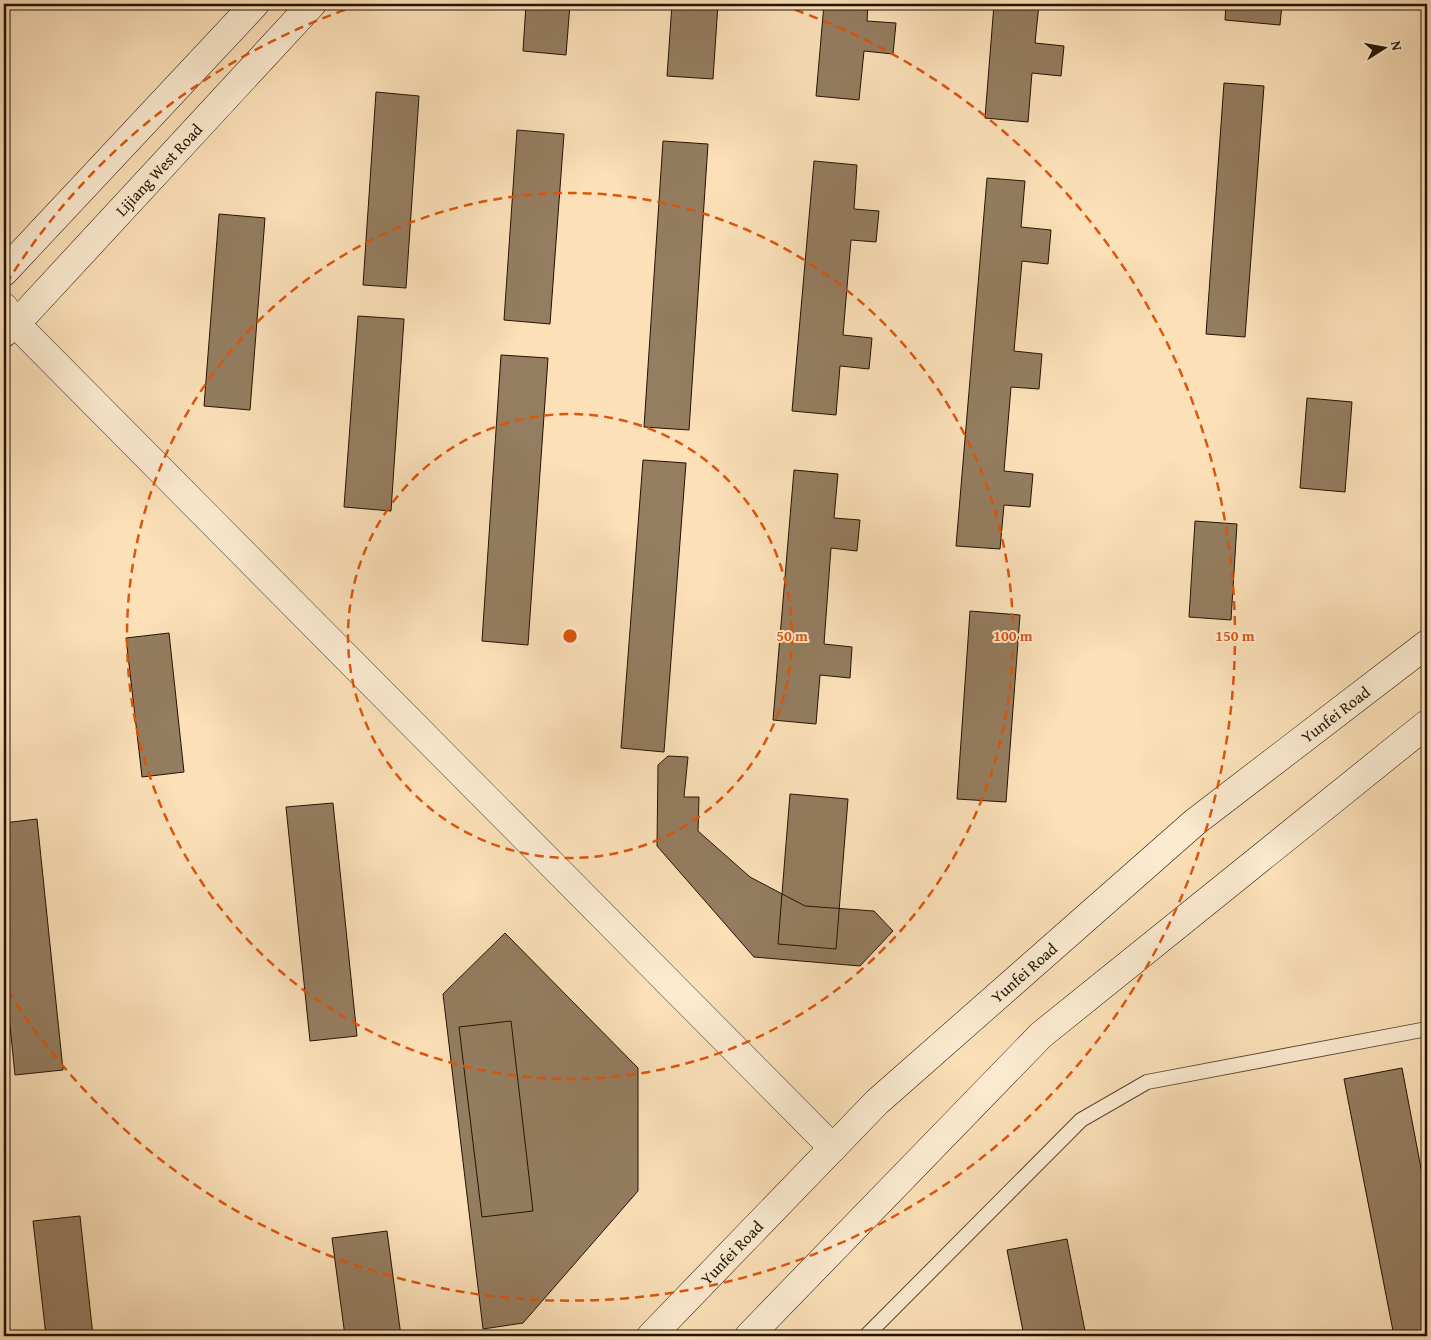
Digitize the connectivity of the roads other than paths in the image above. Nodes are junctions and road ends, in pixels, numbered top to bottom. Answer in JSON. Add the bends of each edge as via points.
{"nodes":[{"id":1,"x":255,"y":4,"type":"edge"},
{"id":2,"x":312,"y":4,"type":"edge"},
{"id":3,"x":4,"y":272,"type":"edge"},
{"id":4,"x":8,"y":321,"type":"edge"},
{"id":5,"x":1427,"y":644,"type":"edge"},
{"id":6,"x":1427,"y":724,"type":"edge"},
{"id":7,"x":1427,"y":1029,"type":"edge"},
{"id":8,"x":833,"y":1148,"type":"junction"},
{"id":9,"x":651,"y":1336,"type":"edge"},
{"id":10,"x":749,"y":1336,"type":"edge"},
{"id":11,"x":866,"y":1336,"type":"edge"}],
"edges":[{"from":1,"to":3,"type":"main road"},
{"from":2,"to":4,"type":"main road","name":"Lijiang West Road"},
{"from":4,"to":8,"type":"main road"},
{"from":5,"to":8,"type":"main road","name":"Yunfei Road","via":[[1195,822],[877,1102]]},
{"from":6,"to":10,"type":"main road","via":[[1041,1035]]},
{"from":7,"to":11,"type":"lane","via":[[1147,1082],[1081,1120]]},
{"from":8,"to":9,"type":"main road","name":"Yunfei Road"}]}
